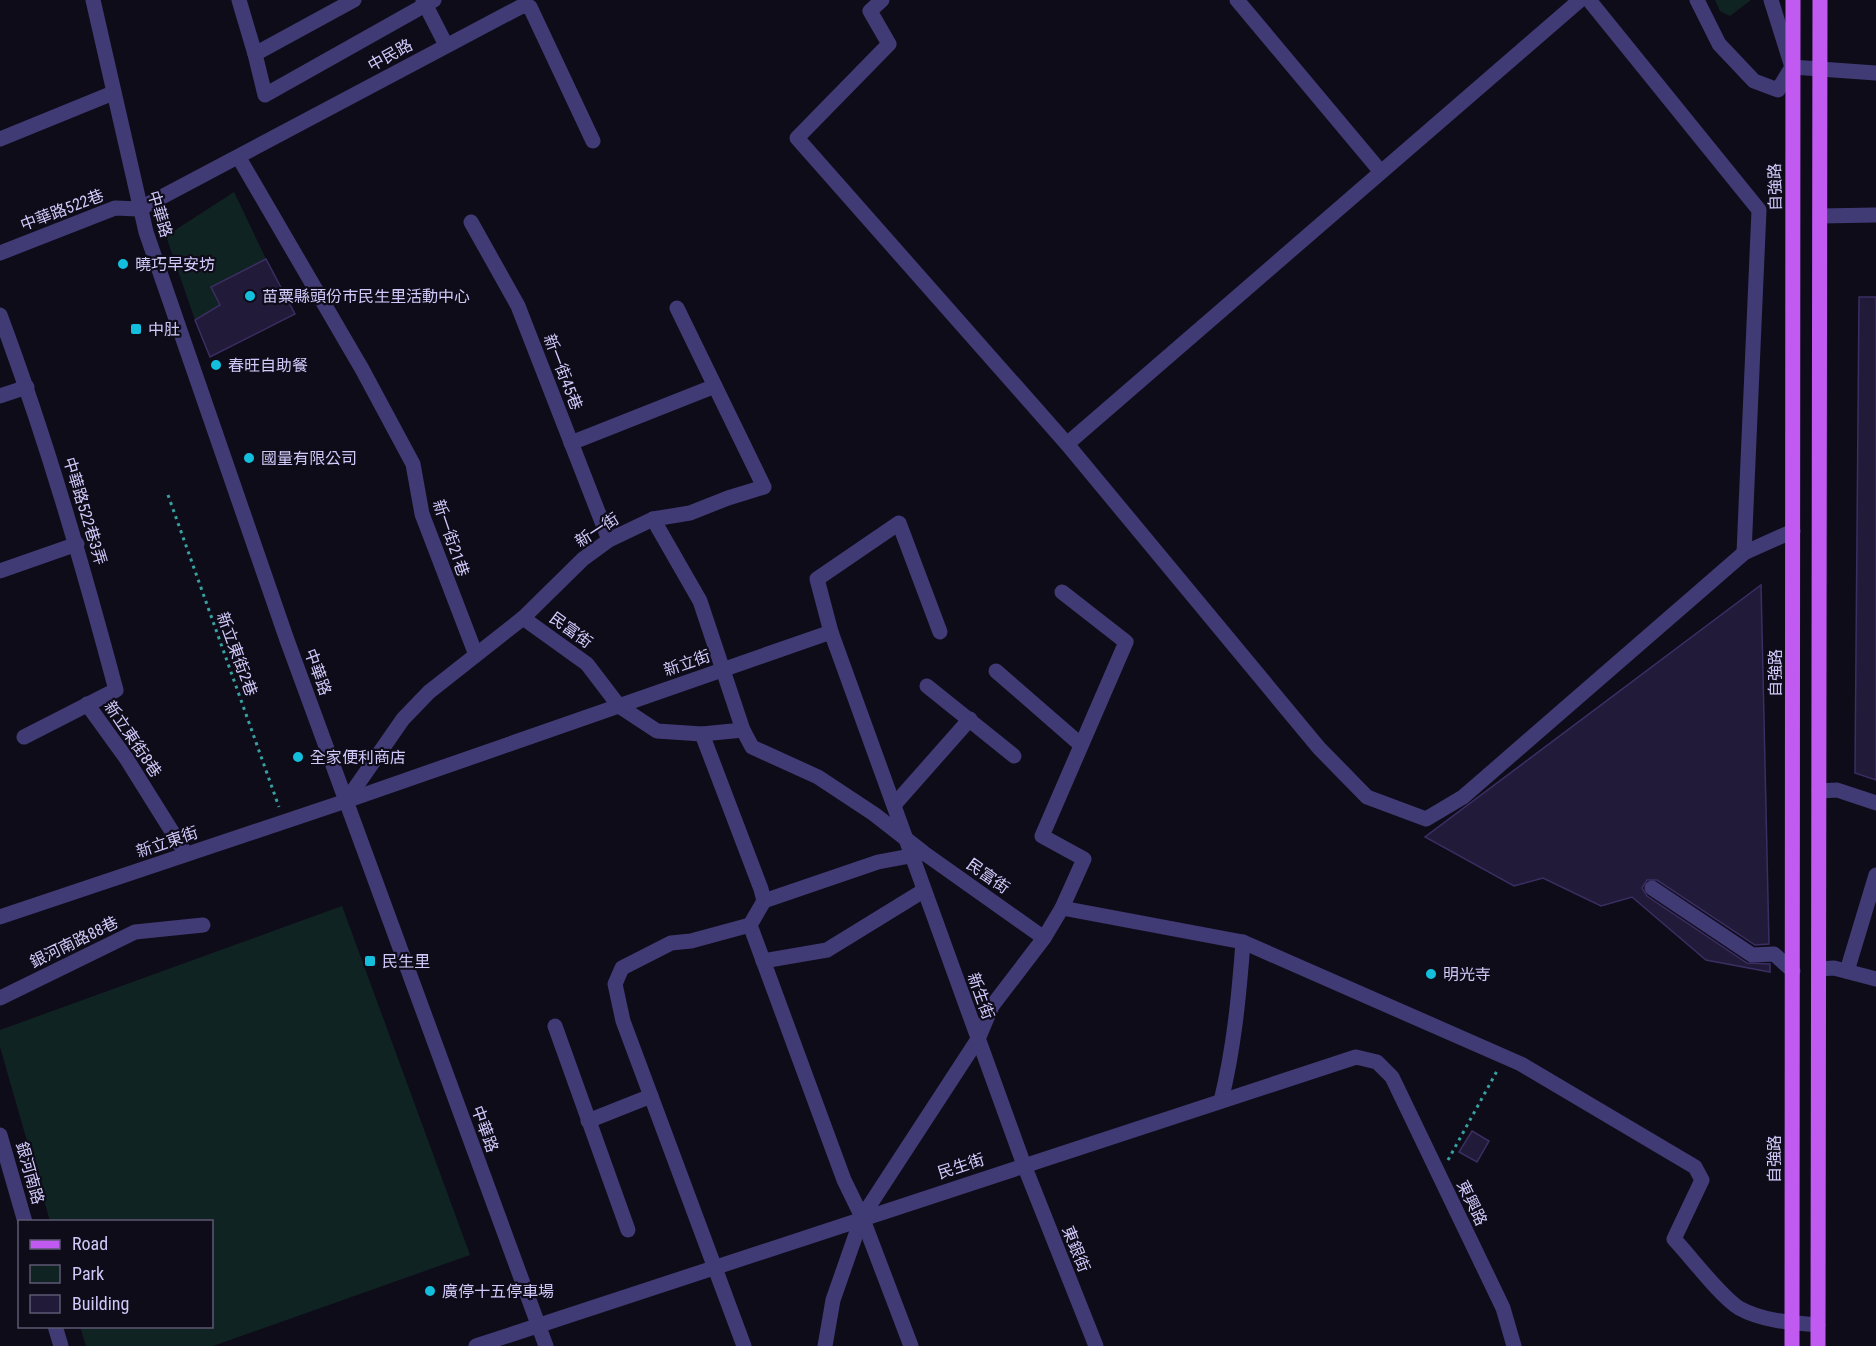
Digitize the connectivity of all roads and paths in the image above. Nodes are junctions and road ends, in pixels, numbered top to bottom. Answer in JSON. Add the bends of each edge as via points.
{"nodes":[{"id":1,"x":93,"y":0,"type":"edge"},
{"id":2,"x":239,"y":0,"type":"edge"},
{"id":3,"x":354,"y":0,"type":"edge"},
{"id":4,"x":882,"y":0,"type":"edge"},
{"id":5,"x":1237,"y":0,"type":"edge"},
{"id":6,"x":1580,"y":0,"type":"edge"},
{"id":7,"x":1589,"y":0,"type":"edge"},
{"id":8,"x":1696,"y":0,"type":"edge"},
{"id":9,"x":1771,"y":0,"type":"edge"},
{"id":10,"x":1793,"y":0,"type":"edge"},
{"id":11,"x":1820,"y":0,"type":"edge"},
{"id":12,"x":428,"y":2,"type":"edge"},
{"id":13,"x":446,"y":45,"type":"junction"},
{"id":14,"x":255,"y":54,"type":"junction"},
{"id":15,"x":1792,"y":67,"type":"junction"},
{"id":16,"x":1820,"y":71,"type":"junction"},
{"id":17,"x":1876,"y":73,"type":"edge"},
{"id":18,"x":113,"y":93,"type":"junction"},
{"id":19,"x":0,"y":139,"type":"edge"},
{"id":20,"x":593,"y":141,"type":"dead end"},
{"id":21,"x":240,"y":158,"type":"junction"},
{"id":22,"x":1381,"y":172,"type":"junction"},
{"id":23,"x":139,"y":209,"type":"junction"},
{"id":24,"x":1876,"y":215,"type":"edge"},
{"id":25,"x":1820,"y":216,"type":"junction"},
{"id":26,"x":1794,"y":219,"type":"junction"},
{"id":27,"x":471,"y":222,"type":"dead end"},
{"id":28,"x":0,"y":253,"type":"edge"},
{"id":29,"x":677,"y":308,"type":"dead end"},
{"id":30,"x":0,"y":315,"type":"edge"},
{"id":31,"x":715,"y":386,"type":"junction"},
{"id":32,"x":27,"y":387,"type":"junction"},
{"id":33,"x":0,"y":396,"type":"edge"},
{"id":34,"x":571,"y":443,"type":"junction"},
{"id":35,"x":1067,"y":444,"type":"junction"},
{"id":36,"x":168,"y":495,"type":"dead end"},
{"id":37,"x":653,"y":519,"type":"junction"},
{"id":38,"x":1818,"y":529,"type":"junction"},
{"id":39,"x":1793,"y":531,"type":"junction"},
{"id":40,"x":609,"y":540,"type":"junction"},
{"id":41,"x":77,"y":544,"type":"junction"},
{"id":42,"x":1744,"y":553,"type":"junction"},
{"id":43,"x":0,"y":571,"type":"edge"},
{"id":44,"x":1062,"y":592,"type":"dead end"},
{"id":45,"x":523,"y":618,"type":"junction"},
{"id":46,"x":831,"y":632,"type":"junction"},
{"id":47,"x":940,"y":632,"type":"dead end"},
{"id":48,"x":476,"y":655,"type":"junction"},
{"id":49,"x":722,"y":670,"type":"junction"},
{"id":50,"x":996,"y":671,"type":"dead end"},
{"id":51,"x":927,"y":686,"type":"dead end"},
{"id":52,"x":87,"y":704,"type":"junction"},
{"id":53,"x":619,"y":706,"type":"junction"},
{"id":54,"x":969,"y":719,"type":"junction"},
{"id":55,"x":742,"y":730,"type":"junction"},
{"id":56,"x":702,"y":734,"type":"junction"},
{"id":57,"x":24,"y":737,"type":"dead end"},
{"id":58,"x":1081,"y":745,"type":"junction"},
{"id":59,"x":1014,"y":756,"type":"dead end"},
{"id":60,"x":1819,"y":791,"type":"junction"},
{"id":61,"x":346,"y":801,"type":"junction"},
{"id":62,"x":1876,"y":803,"type":"edge"},
{"id":63,"x":894,"y":805,"type":"junction"},
{"id":64,"x":284,"y":821,"type":"junction"},
{"id":65,"x":905,"y":838,"type":"junction"},
{"id":66,"x":186,"y":854,"type":"junction"},
{"id":67,"x":918,"y":855,"type":"junction"},
{"id":68,"x":1876,"y":874,"type":"edge"},
{"id":69,"x":1652,"y":888,"type":"dead end"},
{"id":70,"x":923,"y":891,"type":"junction"},
{"id":71,"x":764,"y":902,"type":"junction"},
{"id":72,"x":1062,"y":908,"type":"junction"},
{"id":73,"x":0,"y":917,"type":"edge"},
{"id":74,"x":750,"y":925,"type":"junction"},
{"id":75,"x":203,"y":926,"type":"dead end"},
{"id":76,"x":1044,"y":938,"type":"junction"},
{"id":77,"x":1243,"y":942,"type":"junction"},
{"id":78,"x":763,"y":961,"type":"junction"},
{"id":79,"x":1820,"y":969,"type":"junction"},
{"id":80,"x":1792,"y":971,"type":"junction"},
{"id":81,"x":1847,"y":971,"type":"junction"},
{"id":82,"x":1876,"y":979,"type":"edge"},
{"id":83,"x":0,"y":998,"type":"edge"},
{"id":84,"x":555,"y":1026,"type":"dead end"},
{"id":85,"x":978,"y":1040,"type":"junction"},
{"id":86,"x":1508,"y":1058,"type":"junction"},
{"id":87,"x":1392,"y":1077,"type":"joint"},
{"id":88,"x":651,"y":1096,"type":"junction"},
{"id":89,"x":1221,"y":1101,"type":"junction"},
{"id":90,"x":588,"y":1120,"type":"junction"},
{"id":91,"x":0,"y":1136,"type":"edge"},
{"id":92,"x":1024,"y":1165,"type":"junction"},
{"id":93,"x":1439,"y":1177,"type":"junction"},
{"id":94,"x":862,"y":1217,"type":"junction"},
{"id":95,"x":25,"y":1220,"type":"edge"},
{"id":96,"x":628,"y":1230,"type":"dead end"},
{"id":97,"x":716,"y":1268,"type":"junction"},
{"id":98,"x":1792,"y":1323,"type":"junction"},
{"id":99,"x":537,"y":1324,"type":"junction"},
{"id":100,"x":1818,"y":1324,"type":"junction"},
{"id":101,"x":56,"y":1328,"type":"edge"},
{"id":102,"x":61,"y":1346,"type":"edge"},
{"id":103,"x":476,"y":1346,"type":"edge"},
{"id":104,"x":546,"y":1346,"type":"edge"},
{"id":105,"x":744,"y":1346,"type":"edge"},
{"id":106,"x":825,"y":1346,"type":"edge"},
{"id":107,"x":911,"y":1346,"type":"edge"},
{"id":108,"x":1096,"y":1346,"type":"edge"},
{"id":109,"x":1514,"y":1346,"type":"edge"},
{"id":110,"x":1792,"y":1346,"type":"edge"},
{"id":111,"x":1818,"y":1346,"type":"edge"}],
"edges":[{"from":1,"to":18,"type":"street","name":"中華路"},
{"from":2,"to":14,"type":"street"},
{"from":3,"to":14,"type":"street"},
{"from":4,"to":35,"type":"street","via":[[870,11],[889,44],[797,138]]},
{"from":5,"to":22,"type":"street"},
{"from":6,"to":22,"type":"street"},
{"from":7,"to":42,"type":"street","via":[[1759,210]]},
{"from":8,"to":15,"type":"street","via":[[1719,44],[1754,81],[1778,90]]},
{"from":9,"to":15,"type":"street"},
{"from":10,"to":15,"type":"main road","name":"自強路"},
{"from":11,"to":16,"type":"main road"},
{"from":12,"to":13,"type":"street"},
{"from":12,"to":14,"type":"street","via":[[265,96]]},
{"from":13,"to":20,"type":"street","name":"中民路","via":[[522,6],[530,7]]},
{"from":13,"to":21,"type":"street","name":"中民路"},
{"from":15,"to":16,"type":"street"},
{"from":15,"to":26,"type":"main road","name":"自強路"},
{"from":16,"to":17,"type":"street"},
{"from":16,"to":25,"type":"main road"},
{"from":18,"to":19,"type":"street"},
{"from":18,"to":23,"type":"street","name":"中華路"},
{"from":21,"to":23,"type":"street","name":"中民路"},
{"from":21,"to":48,"type":"street","name":"新一街21巷","via":[[413,464],[422,514]]},
{"from":22,"to":35,"type":"street"},
{"from":23,"to":28,"type":"street","name":"中華路522巷","via":[[115,208]]},
{"from":23,"to":61,"type":"street","name":"中華路"},
{"from":24,"to":25,"type":"street"},
{"from":25,"to":26,"type":"main road"},
{"from":25,"to":38,"type":"main road"},
{"from":26,"to":39,"type":"main road","name":"自強路"},
{"from":27,"to":34,"type":"street","name":"新一街45巷","via":[[518,306]]},
{"from":29,"to":31,"type":"street","name":"新一街"},
{"from":30,"to":32,"type":"street","name":"中華路522巷3弄"},
{"from":31,"to":34,"type":"street"},
{"from":31,"to":37,"type":"street","name":"新一街","via":[[764,487],[690,513]]},
{"from":32,"to":33,"type":"street"},
{"from":32,"to":41,"type":"street","name":"中華路522巷3弄"},
{"from":34,"to":40,"type":"street","name":"新一街45巷"},
{"from":35,"to":42,"type":"street","via":[[1319,748],[1367,797],[1426,819],[1463,796]]},
{"from":36,"to":64,"type":"path","name":"新立東街2巷"},
{"from":37,"to":40,"type":"street","name":"新一街"},
{"from":37,"to":49,"type":"street","via":[[700,601]]},
{"from":38,"to":39,"type":"main road"},
{"from":38,"to":60,"type":"main road"},
{"from":39,"to":42,"type":"street"},
{"from":39,"to":80,"type":"main road","name":"自強路"},
{"from":40,"to":45,"type":"street","name":"新一街"},
{"from":41,"to":43,"type":"street"},
{"from":41,"to":52,"type":"street","name":"中華路522巷3弄","via":[[116,690]]},
{"from":44,"to":58,"type":"street","via":[[1126,642]]},
{"from":45,"to":48,"type":"street","name":"新一街"},
{"from":45,"to":53,"type":"street","name":"民富街","via":[[587,664]]},
{"from":46,"to":47,"type":"street","via":[[817,579],[899,523]]},
{"from":46,"to":49,"type":"street","name":"新立街"},
{"from":46,"to":63,"type":"street"},
{"from":48,"to":61,"type":"street","name":"新一街","via":[[429,692],[403,720]]},
{"from":49,"to":53,"type":"street","name":"新立街"},
{"from":49,"to":55,"type":"street"},
{"from":50,"to":58,"type":"street"},
{"from":51,"to":54,"type":"street"},
{"from":52,"to":57,"type":"street","name":"新立東街8巷"},
{"from":52,"to":66,"type":"street","name":"新立東街8巷"},
{"from":53,"to":56,"type":"street","name":"民富街","via":[[657,731]]},
{"from":53,"to":61,"type":"street","name":"新立街"},
{"from":54,"to":59,"type":"street"},
{"from":54,"to":63,"type":"street"},
{"from":55,"to":56,"type":"street","name":"民富街"},
{"from":55,"to":65,"type":"street","via":[[752,747],[818,777]]},
{"from":56,"to":71,"type":"street"},
{"from":58,"to":72,"type":"street","via":[[1042,836],[1084,859]]},
{"from":60,"to":62,"type":"street","via":[[1837,790]]},
{"from":60,"to":79,"type":"main road"},
{"from":61,"to":64,"type":"street","name":"新立東街"},
{"from":61,"to":99,"type":"street","name":"中華路"},
{"from":63,"to":65,"type":"street"},
{"from":64,"to":66,"type":"street","name":"新立東街"},
{"from":65,"to":67,"type":"street","name":"新生街"},
{"from":66,"to":73,"type":"street","name":"新立東街"},
{"from":67,"to":70,"type":"street","name":"新生街"},
{"from":67,"to":71,"type":"street","via":[[878,862]]},
{"from":67,"to":76,"type":"street","name":"民富街"},
{"from":68,"to":81,"type":"street"},
{"from":69,"to":80,"type":"street","via":[[1752,955],[1774,954]]},
{"from":70,"to":78,"type":"street","via":[[827,950]]},
{"from":70,"to":85,"type":"street","name":"新生街"},
{"from":71,"to":74,"type":"street"},
{"from":72,"to":76,"type":"street"},
{"from":72,"to":77,"type":"street"},
{"from":74,"to":78,"type":"street"},
{"from":74,"to":88,"type":"street","via":[[671,943],[622,968],[615,984],[623,1021]]},
{"from":75,"to":83,"type":"street","name":"銀河南路88巷","via":[[135,932]]},
{"from":76,"to":85,"type":"street","via":[[992,1006]]},
{"from":77,"to":86,"type":"street"},
{"from":77,"to":89,"type":"street","via":[[1238,1015]]},
{"from":78,"to":94,"type":"street","via":[[844,1180]]},
{"from":79,"to":80,"type":"main road"},
{"from":79,"to":81,"type":"street"},
{"from":79,"to":100,"type":"main road"},
{"from":80,"to":98,"type":"main road","name":"自強路"},
{"from":81,"to":82,"type":"street"},
{"from":84,"to":90,"type":"street"},
{"from":85,"to":92,"type":"street","name":"新生街"},
{"from":85,"to":94,"type":"street"},
{"from":86,"to":93,"type":"path","via":[[1489,1082]]},
{"from":86,"to":98,"type":"street","via":[[1695,1167],[1702,1180],[1674,1239],[1738,1307],[1761,1317]]},
{"from":87,"to":89,"type":"street","name":"民生街","via":[[1377,1062],[1356,1057]]},
{"from":87,"to":93,"type":"street","name":"東興路"},
{"from":88,"to":90,"type":"street"},
{"from":88,"to":97,"type":"street"},
{"from":89,"to":92,"type":"street","name":"民生街"},
{"from":90,"to":96,"type":"street"},
{"from":91,"to":95,"type":"street","name":"銀河南路"},
{"from":92,"to":94,"type":"street","name":"民生街"},
{"from":92,"to":108,"type":"street","name":"東銀街"},
{"from":93,"to":109,"type":"street","name":"東興路","via":[[1503,1308]]},
{"from":94,"to":97,"type":"street","name":"民生街"},
{"from":94,"to":106,"type":"street","via":[[833,1300]]},
{"from":94,"to":107,"type":"street"},
{"from":97,"to":99,"type":"street","name":"民生街"},
{"from":97,"to":105,"type":"street"},
{"from":98,"to":100,"type":"street"},
{"from":98,"to":110,"type":"main road","name":"自強路"},
{"from":99,"to":103,"type":"street","name":"民生街"},
{"from":99,"to":104,"type":"street","name":"中華路"},
{"from":100,"to":111,"type":"main road"},
{"from":101,"to":102,"type":"street"}]}
